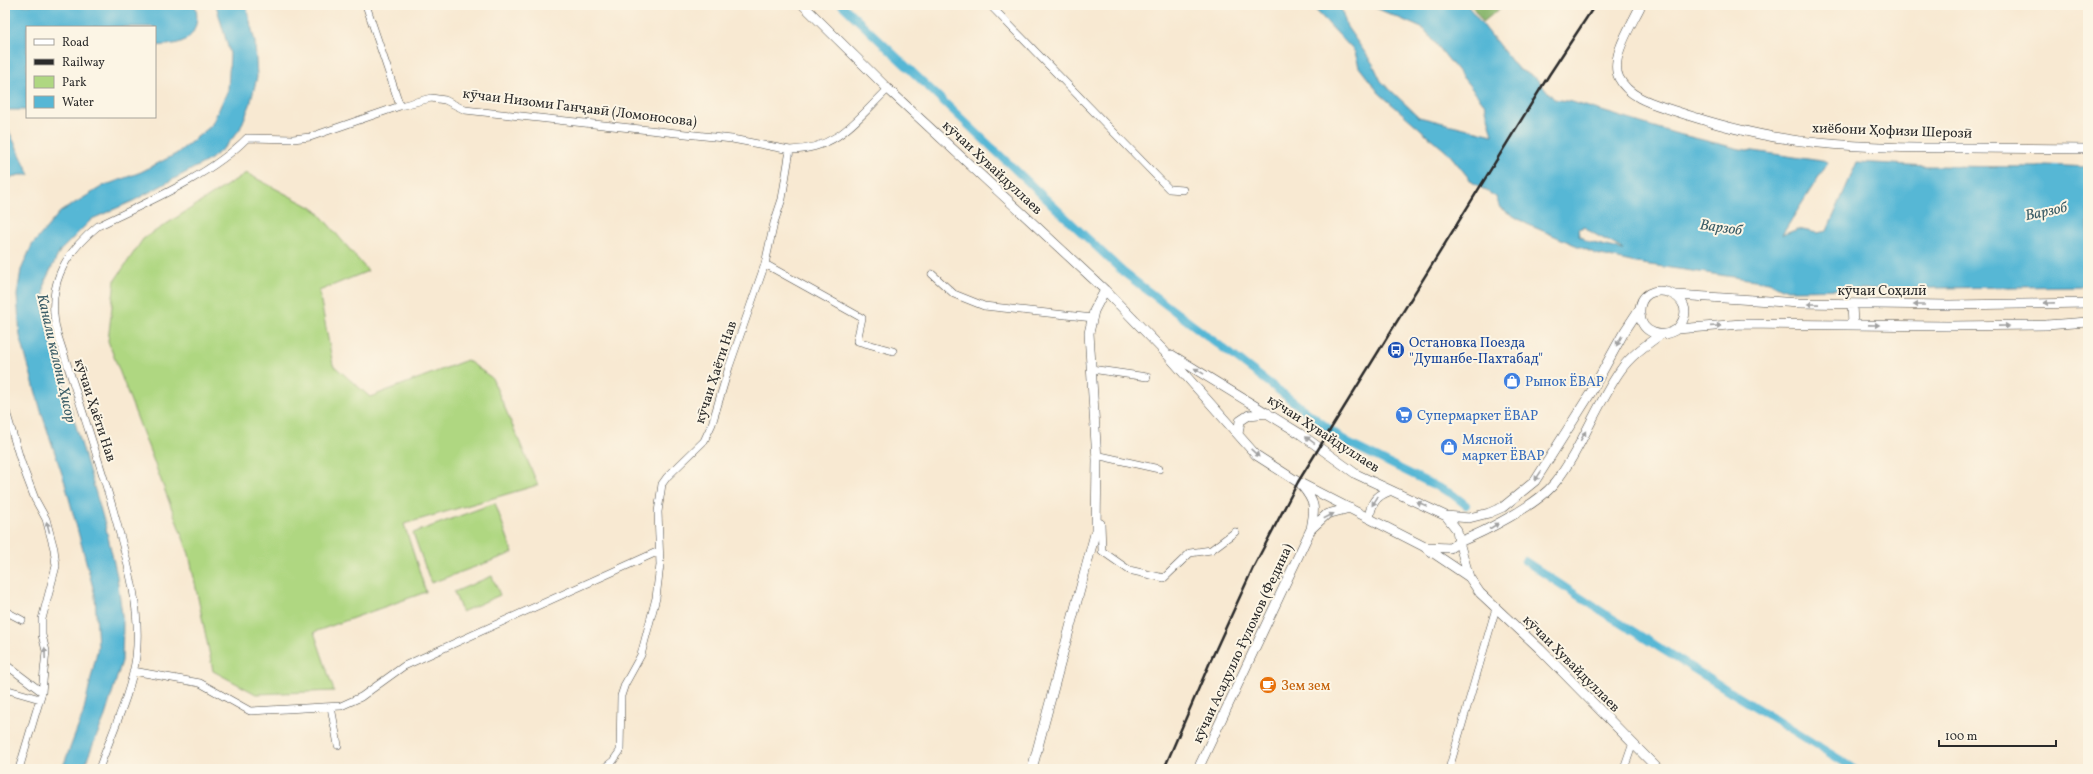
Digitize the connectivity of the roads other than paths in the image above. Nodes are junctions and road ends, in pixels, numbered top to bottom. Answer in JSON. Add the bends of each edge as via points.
{"nodes":[{"id":1,"x":366,"y":5,"type":"edge"},
{"id":2,"x":803,"y":5,"type":"edge"},
{"id":3,"x":990,"y":5,"type":"edge"},
{"id":4,"x":1641,"y":5,"type":"edge"},
{"id":5,"x":888,"y":89,"type":"junction"},
{"id":6,"x":400,"y":106,"type":"junction"},
{"id":7,"x":278,"y":139,"type":"joint"},
{"id":8,"x":2088,"y":149,"type":"edge"},
{"id":9,"x":790,"y":150,"type":"junction"},
{"id":10,"x":1183,"y":190,"type":"dead end"},
{"id":11,"x":765,"y":264,"type":"junction"},
{"id":12,"x":932,"y":274,"type":"dead end"},
{"id":13,"x":1105,"y":290,"type":"junction"},
{"id":14,"x":1677,"y":295,"type":"junction"},
{"id":15,"x":2088,"y":303,"type":"edge"},
{"id":16,"x":1852,"y":304,"type":"junction"},
{"id":17,"x":1640,"y":308,"type":"junction"},
{"id":18,"x":1093,"y":318,"type":"junction"},
{"id":19,"x":2088,"y":322,"type":"edge"},
{"id":20,"x":1853,"y":325,"type":"junction"},
{"id":21,"x":1677,"y":329,"type":"junction"},
{"id":22,"x":1660,"y":334,"type":"junction"},
{"id":23,"x":1164,"y":350,"type":"junction"},
{"id":24,"x":893,"y":351,"type":"dead end"},
{"id":25,"x":1092,"y":369,"type":"junction"},
{"id":26,"x":1147,"y":377,"type":"dead end"},
{"id":27,"x":5,"y":408,"type":"edge"},
{"id":28,"x":1268,"y":413,"type":"junction"},
{"id":29,"x":1238,"y":434,"type":"junction"},
{"id":30,"x":1096,"y":455,"type":"junction"},
{"id":31,"x":1159,"y":469,"type":"dead end"},
{"id":32,"x":1298,"y":482,"type":"junction"},
{"id":33,"x":1389,"y":491,"type":"junction"},
{"id":34,"x":1350,"y":508,"type":"junction"},
{"id":35,"x":1446,"y":516,"type":"junction"},
{"id":36,"x":1369,"y":518,"type":"junction"},
{"id":37,"x":1096,"y":521,"type":"junction"},
{"id":38,"x":1311,"y":529,"type":"junction"},
{"id":39,"x":1235,"y":532,"type":"dead end"},
{"id":40,"x":1459,"y":542,"type":"junction"},
{"id":41,"x":1423,"y":546,"type":"junction"},
{"id":42,"x":659,"y":551,"type":"junction"},
{"id":43,"x":1469,"y":577,"type":"junction"},
{"id":44,"x":1496,"y":608,"type":"junction"},
{"id":45,"x":5,"y":611,"type":"edge"},
{"id":46,"x":22,"y":620,"type":"dead end"},
{"id":47,"x":5,"y":664,"type":"edge"},
{"id":48,"x":133,"y":671,"type":"junction"},
{"id":49,"x":5,"y":689,"type":"edge"},
{"id":50,"x":41,"y":695,"type":"junction"},
{"id":51,"x":331,"y":707,"type":"junction"},
{"id":52,"x":1633,"y":743,"type":"junction"},
{"id":53,"x":338,"y":745,"type":"dead end"},
{"id":54,"x":19,"y":769,"type":"edge"},
{"id":55,"x":99,"y":769,"type":"edge"},
{"id":56,"x":603,"y":769,"type":"edge"},
{"id":57,"x":1032,"y":769,"type":"edge"},
{"id":58,"x":1198,"y":769,"type":"edge"},
{"id":59,"x":1449,"y":769,"type":"edge"},
{"id":60,"x":1624,"y":769,"type":"edge"},
{"id":61,"x":1658,"y":769,"type":"edge"}],
"edges":[{"from":1,"to":6,"type":"street"},
{"from":2,"to":5,"type":"street","name":"кӯчаи Хувайдуллаев"},
{"from":3,"to":10,"type":"street","via":[[1169,189]]},
{"from":4,"to":8,"type":"street","name":"хиёбони Ҳофизи Шерозӣ","via":[[1618,53],[1616,66],[1619,77],[1633,94],[1690,116],[1770,135],[1819,143],[1922,148]]},
{"from":5,"to":9,"type":"street","via":[[840,136],[814,148]]},
{"from":5,"to":13,"type":"street","name":"кӯчаи Хувайдуллаев"},
{"from":6,"to":7,"type":"street","name":"кӯчаи Низоми Ганҷавӣ (Ломоносова)","via":[[310,137]]},
{"from":6,"to":9,"type":"street","name":"кӯчаи Низоми Ганҷавӣ (Ломоносова)","via":[[432,98],[465,110],[732,140]]},
{"from":7,"to":48,"type":"street","name":"кӯчаи Ҳаёти Нав","via":[[247,138],[238,148],[186,182],[98,226],[74,249],[57,280],[53,313],[57,333],[100,465],[129,570],[136,612],[136,657]]},
{"from":9,"to":11,"type":"street","name":"кӯчаи Ҳаёти Нав","via":[[782,199]]},
{"from":11,"to":24,"type":"street","via":[[862,318],[858,341]]},
{"from":11,"to":42,"type":"street","name":"кӯчаи Ҳаёти Нав","via":[[708,434],[662,484],[658,512]]},
{"from":12,"to":18,"type":"street","via":[[954,294],[984,306]]},
{"from":13,"to":18,"type":"street","via":[[1094,310]]},
{"from":13,"to":23,"type":"street","name":"кӯчаи Хувайдуллаев"},
{"from":16,"to":14,"type":"street","name":"кӯчаи Соҳилӣ","one_way":true},
{"from":14,"to":17,"type":"street","name":"кӯчаи Соҳилӣ","via":[[1668,291],[1655,291],[1644,299]]},
{"from":14,"to":21,"type":"street","via":[[1684,312]]},
{"from":15,"to":16,"type":"street","name":"кӯчаи Соҳилӣ","one_way":true},
{"from":16,"to":20,"type":"street"},
{"from":17,"to":22,"type":"street","via":[[1644,326],[1651,332]]},
{"from":17,"to":35,"type":"street","name":"кӯчаи Соҳилӣ","one_way":true,"via":[[1535,481],[1503,506],[1489,513],[1469,518]]},
{"from":18,"to":25,"type":"street","via":[[1090,333]]},
{"from":20,"to":19,"type":"street","one_way":true,"via":[[2046,325]]},
{"from":21,"to":20,"type":"street","one_way":true,"via":[[1742,324]]},
{"from":21,"to":22,"type":"street"},
{"from":40,"to":22,"type":"street","one_way":true,"via":[[1484,532],[1543,495],[1554,484],[1620,370]]},
{"from":28,"to":23,"type":"street","name":"кӯчаи Хувайдуллаев","one_way":true},
{"from":23,"to":29,"type":"street","name":"кӯчаи Хувайдуллаев"},
{"from":25,"to":26,"type":"street"},
{"from":25,"to":30,"type":"street"},
{"from":50,"to":27,"type":"street","one_way":true,"via":[[46,651],[42,636],[42,619],[56,566],[54,549],[46,519],[35,499],[21,462]]},
{"from":28,"to":29,"type":"street","via":[[1249,415],[1240,421]]},
{"from":33,"to":28,"type":"street","name":"кӯчаи Хувайдуллаев","one_way":true,"via":[[1356,474],[1299,432]]},
{"from":29,"to":32,"type":"street","name":"кӯчаи Хувайдуллаев","one_way":true,"via":[[1256,455]]},
{"from":30,"to":31,"type":"street"},
{"from":30,"to":37,"type":"street"},
{"from":32,"to":34,"type":"street","name":"кӯчаи Хувайдуллаев"},
{"from":32,"to":38,"type":"street","via":[[1313,499]]},
{"from":35,"to":33,"type":"street","name":"кӯчаи Хувайдуллаев","one_way":true},
{"from":33,"to":36,"type":"street","one_way":true,"via":[[1380,494],[1374,500]]},
{"from":34,"to":36,"type":"street","name":"кӯчаи Хувайдуллаев"},
{"from":38,"to":34,"type":"street","one_way":true,"via":[[1327,514]]},
{"from":35,"to":40,"type":"street","name":"кӯчаи Хувайдуллаев","via":[[1456,530]]},
{"from":36,"to":41,"type":"street","name":"кӯчаи Хувайдуллаев"},
{"from":37,"to":39,"type":"street","via":[[1101,523],[1102,551],[1129,570],[1164,578],[1190,553],[1211,550]]},
{"from":37,"to":57,"type":"street","via":[[1096,530]]},
{"from":38,"to":58,"type":"street","name":"кӯчаи Асадулло Ғуломов (Федина)"},
{"from":40,"to":41,"type":"street","name":"кӯчаи Хувайдуллаев","via":[[1450,548]]},
{"from":40,"to":43,"type":"street","name":"кӯчаи Хувайдуллаев"},
{"from":41,"to":43,"type":"street","name":"кӯчаи Хувайдуллаев"},
{"from":42,"to":51,"type":"street","via":[[404,666],[361,697]]},
{"from":42,"to":56,"type":"street","name":"кӯчаи Ҳаёти Нав","via":[[658,586],[647,637],[621,696],[620,751]]},
{"from":43,"to":44,"type":"street","name":"кӯчаи Хувайдуллаев","via":[[1480,593]]},
{"from":44,"to":52,"type":"street","name":"кӯчаи Хувайдуллаев"},
{"from":44,"to":59,"type":"street"},
{"from":45,"to":46,"type":"street"},
{"from":47,"to":50,"type":"street"},
{"from":48,"to":51,"type":"street","via":[[200,683],[250,711]]},
{"from":48,"to":55,"type":"street","name":"кӯчаи Ҳаёти Нав"},
{"from":49,"to":50,"type":"street"},
{"from":50,"to":54,"type":"street"},
{"from":51,"to":53,"type":"street"},
{"from":52,"to":60,"type":"street"},
{"from":52,"to":61,"type":"street","name":"кӯчаи Хувайдуллаев"}]}
